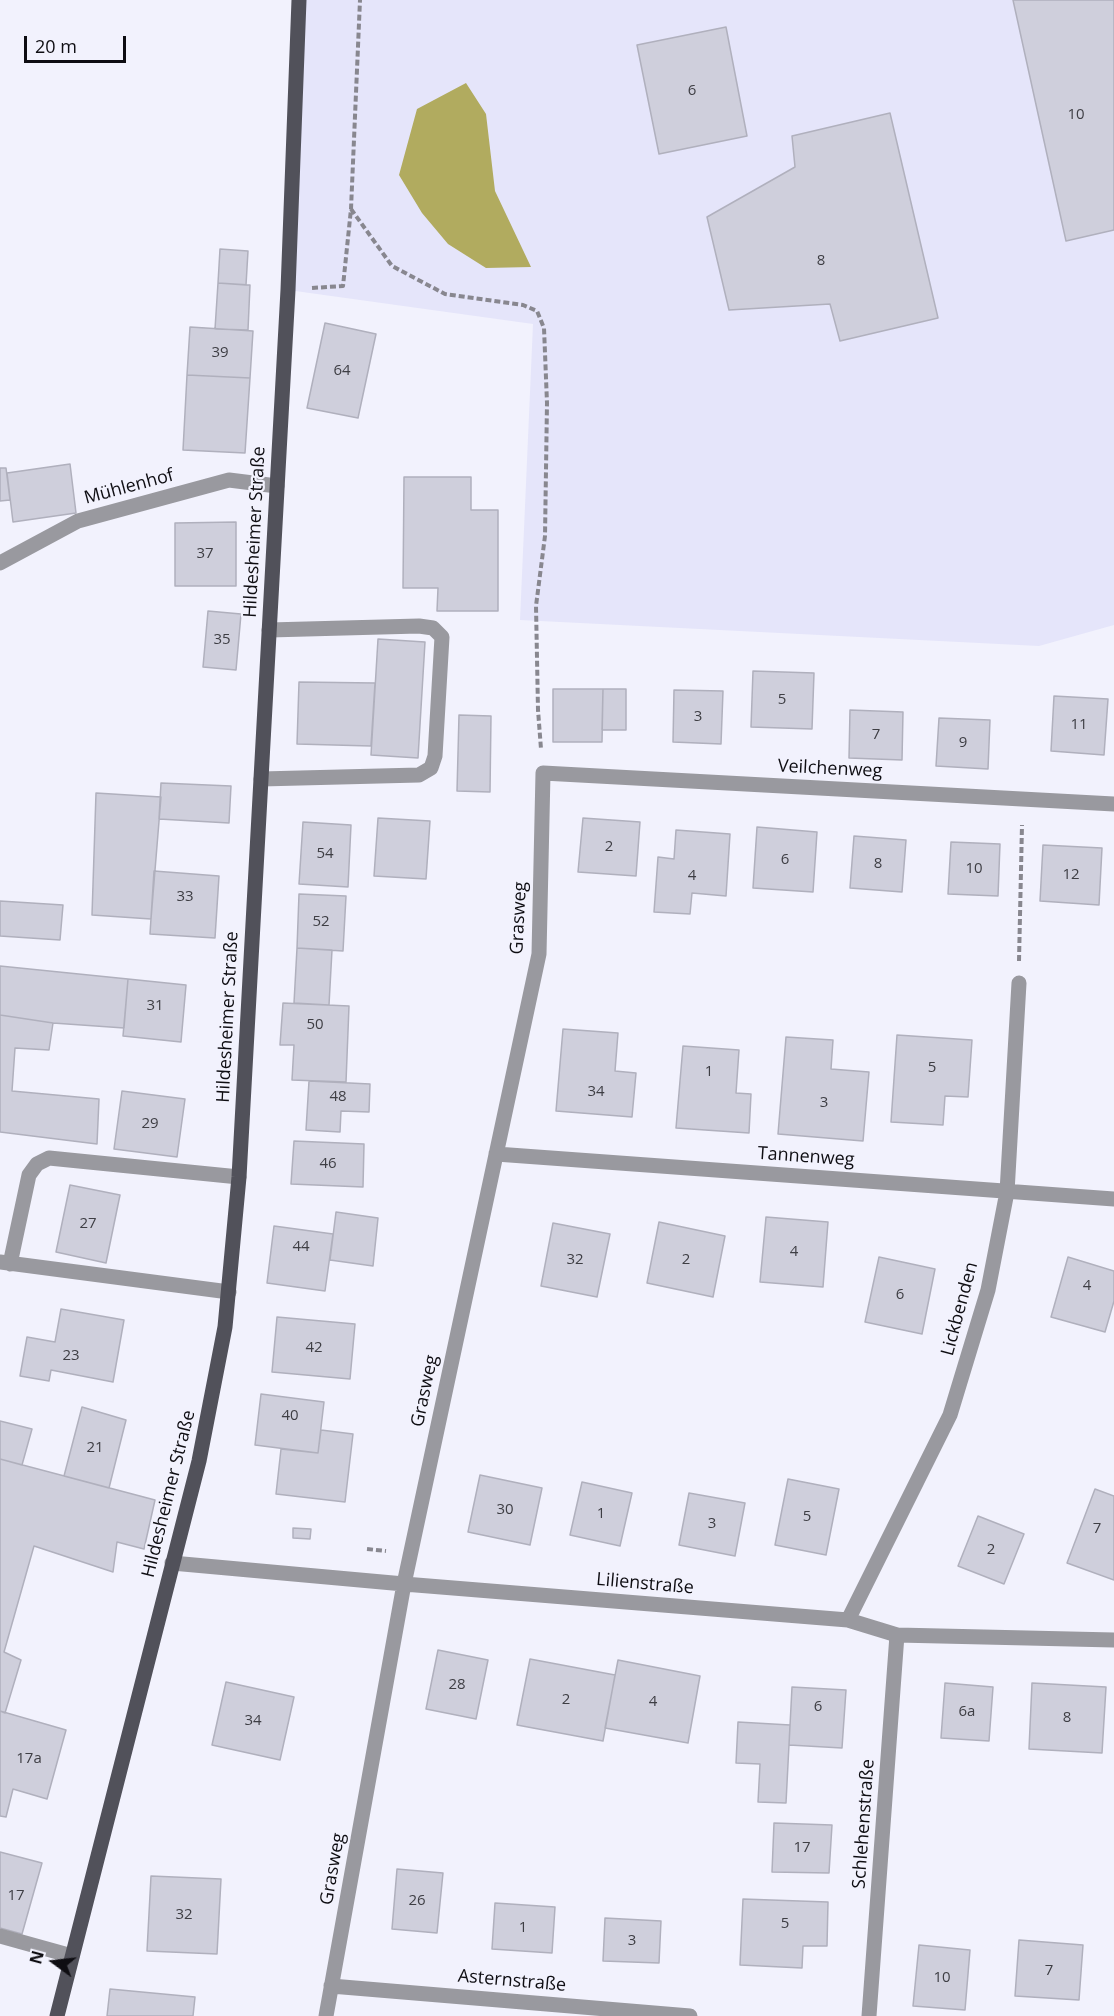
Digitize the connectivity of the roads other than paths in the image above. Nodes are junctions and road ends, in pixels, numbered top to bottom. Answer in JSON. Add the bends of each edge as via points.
{"nodes":[{"id":1,"x":299,"y":0,"type":"edge"},
{"id":2,"x":277,"y":486,"type":"junction"},
{"id":3,"x":0,"y":563,"type":"edge"},
{"id":4,"x":269,"y":630,"type":"junction"},
{"id":5,"x":543,"y":773,"type":"joint"},
{"id":6,"x":261,"y":779,"type":"junction"},
{"id":7,"x":1114,"y":804,"type":"edge"},
{"id":8,"x":1019,"y":983,"type":"road end"},
{"id":9,"x":496,"y":1154,"type":"junction"},
{"id":10,"x":240,"y":1177,"type":"junction"},
{"id":11,"x":1007,"y":1192,"type":"junction"},
{"id":12,"x":1114,"y":1199,"type":"edge"},
{"id":13,"x":5,"y":1263,"type":"edge"},
{"id":14,"x":229,"y":1292,"type":"junction"},
{"id":15,"x":172,"y":1563,"type":"junction"},
{"id":16,"x":404,"y":1584,"type":"junction"},
{"id":17,"x":848,"y":1620,"type":"junction"},
{"id":18,"x":897,"y":1635,"type":"junction"},
{"id":19,"x":1114,"y":1640,"type":"edge"},
{"id":20,"x":0,"y":1936,"type":"edge"},
{"id":21,"x":72,"y":1956,"type":"junction"},
{"id":22,"x":331,"y":1986,"type":"junction"},
{"id":23,"x":57,"y":2016,"type":"edge"},
{"id":24,"x":326,"y":2016,"type":"edge"},
{"id":25,"x":690,"y":2016,"type":"edge"},
{"id":26,"x":870,"y":2016,"type":"edge"}],
"edges":[{"from":1,"to":2,"type":"main road","name":"Hildesheimer Straße"},
{"from":2,"to":3,"type":"street","name":"Mühlenhof","via":[[229,480],[78,521]]},
{"from":2,"to":4,"type":"main road","name":"Hildesheimer Straße"},
{"from":4,"to":6,"type":"main road","name":"Hildesheimer Straße"},
{"from":4,"to":6,"type":"street","via":[[419,626],[433,628],[442,637],[431,768],[419,775]]},
{"from":5,"to":7,"type":"street","name":"Veilchenweg"},
{"from":5,"to":9,"type":"street","name":"Grasweg","via":[[539,954]]},
{"from":6,"to":10,"type":"main road","name":"Hildesheimer Straße"},
{"from":8,"to":11,"type":"street","name":"Lickbenden"},
{"from":9,"to":11,"type":"street","name":"Tannenweg"},
{"from":9,"to":16,"type":"street","name":"Grasweg"},
{"from":10,"to":13,"type":"street","via":[[49,1158],[29,1174]]},
{"from":10,"to":14,"type":"main road","name":"Hildesheimer Straße"},
{"from":11,"to":12,"type":"street","name":"Tannenweg"},
{"from":11,"to":17,"type":"street","name":"Lickbenden","via":[[988,1290],[950,1416]]},
{"from":13,"to":14,"type":"street"},
{"from":14,"to":15,"type":"main road","name":"Hildesheimer Straße","via":[[199,1461]]},
{"from":15,"to":16,"type":"street","name":"Lilienstraße"},
{"from":15,"to":21,"type":"main road","name":"Hildesheimer Straße"},
{"from":16,"to":17,"type":"street","name":"Lilienstraße"},
{"from":16,"to":22,"type":"street","name":"Grasweg"},
{"from":17,"to":18,"type":"street","name":"Lilienstraße"},
{"from":18,"to":19,"type":"street","name":"Lilienstraße"},
{"from":18,"to":26,"type":"street","name":"Schlehenstraße"},
{"from":20,"to":21,"type":"street"},
{"from":21,"to":23,"type":"main road","name":"Hildesheimer Straße"},
{"from":22,"to":24,"type":"street","name":"Grasweg"},
{"from":22,"to":25,"type":"street","name":"Asternstraße"}]}
